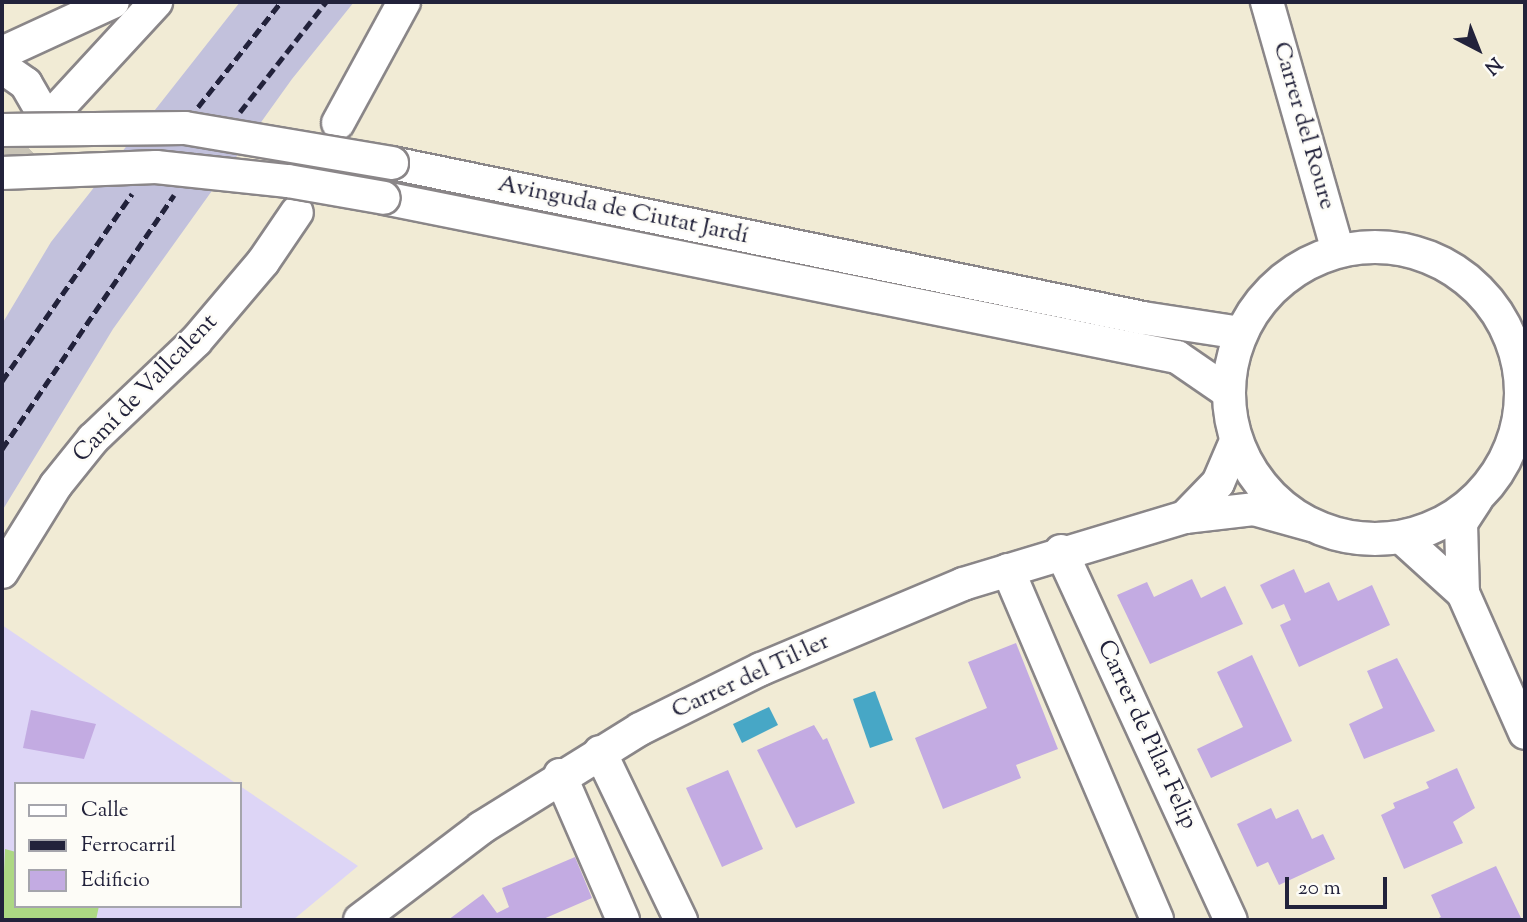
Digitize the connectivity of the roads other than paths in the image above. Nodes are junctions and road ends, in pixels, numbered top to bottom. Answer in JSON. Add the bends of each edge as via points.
{"nodes":[{"id":1,"x":113,"y":2,"type":"edge"},
{"id":2,"x":156,"y":2,"type":"edge"},
{"id":3,"x":404,"y":2,"type":"edge"},
{"id":4,"x":1268,"y":2,"type":"edge"},
{"id":5,"x":2,"y":53,"type":"edge"},
{"id":6,"x":2,"y":67,"type":"edge"},
{"id":7,"x":338,"y":123,"type":"dead end"},
{"id":8,"x":2,"y":130,"type":"edge"},
{"id":9,"x":2,"y":173,"type":"edge"},
{"id":10,"x":297,"y":212,"type":"dead end"},
{"id":11,"x":1338,"y":251,"type":"junction"},
{"id":12,"x":1241,"y":333,"type":"junction"},
{"id":13,"x":1521,"y":359,"type":"edge"},
{"id":14,"x":1228,"y":392,"type":"junction"},
{"id":15,"x":1520,"y":428,"type":"edge"},
{"id":16,"x":1236,"y":441,"type":"junction"},
{"id":17,"x":1479,"y":496,"type":"junction"},
{"id":18,"x":1185,"y":517,"type":"junction"},
{"id":19,"x":1311,"y":525,"type":"junction"},
{"id":20,"x":1401,"y":537,"type":"junction"},
{"id":21,"x":1061,"y":551,"type":"junction"},
{"id":22,"x":1008,"y":570,"type":"junction"},
{"id":23,"x":2,"y":572,"type":"edge"},
{"id":24,"x":1463,"y":593,"type":"junction"},
{"id":25,"x":1525,"y":733,"type":"edge"},
{"id":26,"x":600,"y":752,"type":"junction"},
{"id":27,"x":560,"y":775,"type":"junction"},
{"id":28,"x":359,"y":920,"type":"edge"},
{"id":29,"x":623,"y":920,"type":"edge"},
{"id":30,"x":681,"y":920,"type":"edge"},
{"id":31,"x":1157,"y":920,"type":"edge"},
{"id":32,"x":1231,"y":920,"type":"edge"}],
"edges":[{"from":1,"to":5,"type":"street"},
{"from":2,"to":6,"type":"street","via":[[50,105]]},
{"from":3,"to":7,"type":"street"},
{"from":4,"to":11,"type":"street","name":"Carrer del Roure"},
{"from":8,"to":12,"type":"street","name":"Avinguda de Ciutat Jardí","bridge":true,"via":[[185,128],[393,163],[1143,318]]},
{"from":9,"to":14,"type":"street","name":"Avinguda de Ciutat Jardí","bridge":true,"via":[[156,167],[288,181],[384,198],[1177,357]]},
{"from":10,"to":23,"type":"street","name":"Camí de Vallcalent","via":[[263,262],[196,341],[93,439],[56,485]]},
{"from":11,"to":12,"type":"street","via":[[1297,269],[1264,297]]},
{"from":11,"to":13,"type":"street","via":[[1384,247],[1429,257],[1449,268],[1469,280],[1499,315]]},
{"from":12,"to":14,"type":"street"},
{"from":13,"to":15,"type":"street"},
{"from":14,"to":16,"type":"street"},
{"from":15,"to":17,"type":"street","via":[[1501,467]]},
{"from":16,"to":18,"type":"street","via":[[1218,483]]},
{"from":16,"to":19,"type":"street","via":[[1253,475],[1279,504]]},
{"from":17,"to":20,"type":"street","name":"Carrer del Til·ler","via":[[1443,522]]},
{"from":17,"to":24,"type":"street","via":[[1461,523]]},
{"from":18,"to":19,"type":"street","name":"Carrer del Til·ler","via":[[1254,509]]},
{"from":18,"to":21,"type":"street","name":"Carrer del Til·ler"},
{"from":19,"to":20,"type":"street","name":"Carrer del Til·ler","via":[[1355,538]]},
{"from":20,"to":24,"type":"street"},
{"from":21,"to":22,"type":"street","name":"Carrer del Til·ler"},
{"from":21,"to":32,"type":"street","name":"Carrer de Pilar Felip"},
{"from":22,"to":26,"type":"street","name":"Carrer del Til·ler","via":[[963,584],[761,669]]},
{"from":22,"to":31,"type":"street"},
{"from":24,"to":25,"type":"street"},
{"from":26,"to":27,"type":"street","name":"Carrer del Til·ler"},
{"from":26,"to":30,"type":"street"},
{"from":27,"to":28,"type":"street","name":"Carrer del Til·ler"},
{"from":27,"to":29,"type":"street"}]}
